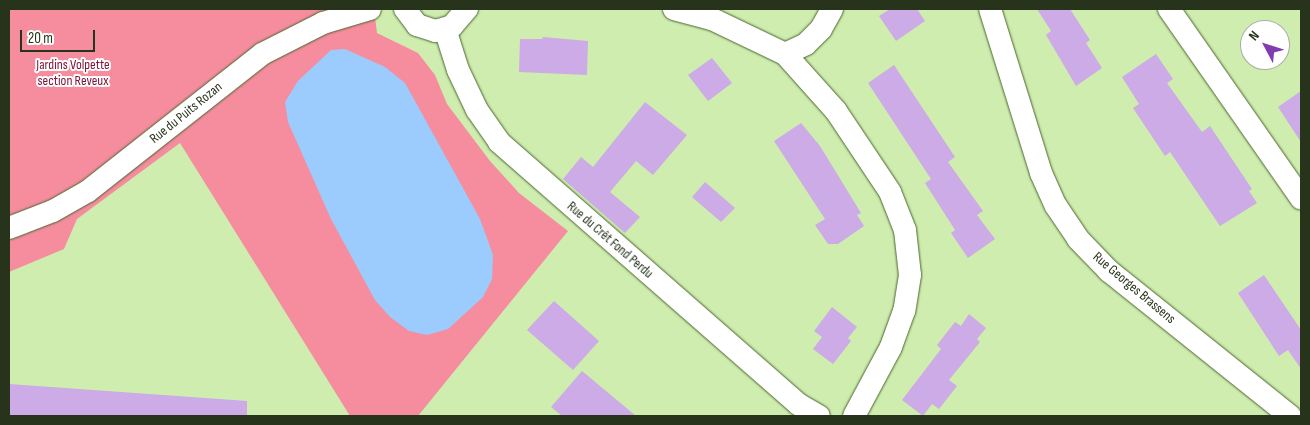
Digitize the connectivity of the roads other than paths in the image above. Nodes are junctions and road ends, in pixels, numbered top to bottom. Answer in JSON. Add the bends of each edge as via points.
{"nodes":[{"id":1,"x":370,"y":9,"type":"edge"},
{"id":2,"x":405,"y":9,"type":"edge"},
{"id":3,"x":466,"y":9,"type":"edge"},
{"id":4,"x":674,"y":9,"type":"edge"},
{"id":5,"x":832,"y":9,"type":"edge"},
{"id":6,"x":990,"y":9,"type":"edge"},
{"id":7,"x":1169,"y":9,"type":"edge"},
{"id":8,"x":445,"y":29,"type":"junction"},
{"id":9,"x":785,"y":54,"type":"junction"},
{"id":10,"x":1301,"y":198,"type":"edge"},
{"id":11,"x":9,"y":228,"type":"edge"},
{"id":12,"x":819,"y":416,"type":"edge"},
{"id":13,"x":854,"y":416,"type":"edge"},
{"id":14,"x":1290,"y":416,"type":"edge"}],
"edges":[{"from":1,"to":11,"type":"street","name":"Rue du Puits Rozan","via":[[323,24],[262,54],[88,191],[53,212]]},
{"from":2,"to":8,"type":"street","via":[[417,25],[435,31]]},
{"from":3,"to":8,"type":"street","via":[[459,21]]},
{"from":4,"to":9,"type":"street","via":[[712,19]]},
{"from":5,"to":9,"type":"street","via":[[821,29],[806,44]]},
{"from":6,"to":14,"type":"street","name":"Rue Georges Brassens","via":[[1041,173],[1056,206],[1078,239],[1108,271]]},
{"from":7,"to":10,"type":"street"},
{"from":8,"to":12,"type":"street","name":"Rue du Crêt Fond Perdu","via":[[458,70],[477,110],[500,142],[798,404]]},
{"from":9,"to":13,"type":"street","via":[[855,137],[890,192],[905,230],[910,276],[904,311],[891,346]]}]}
